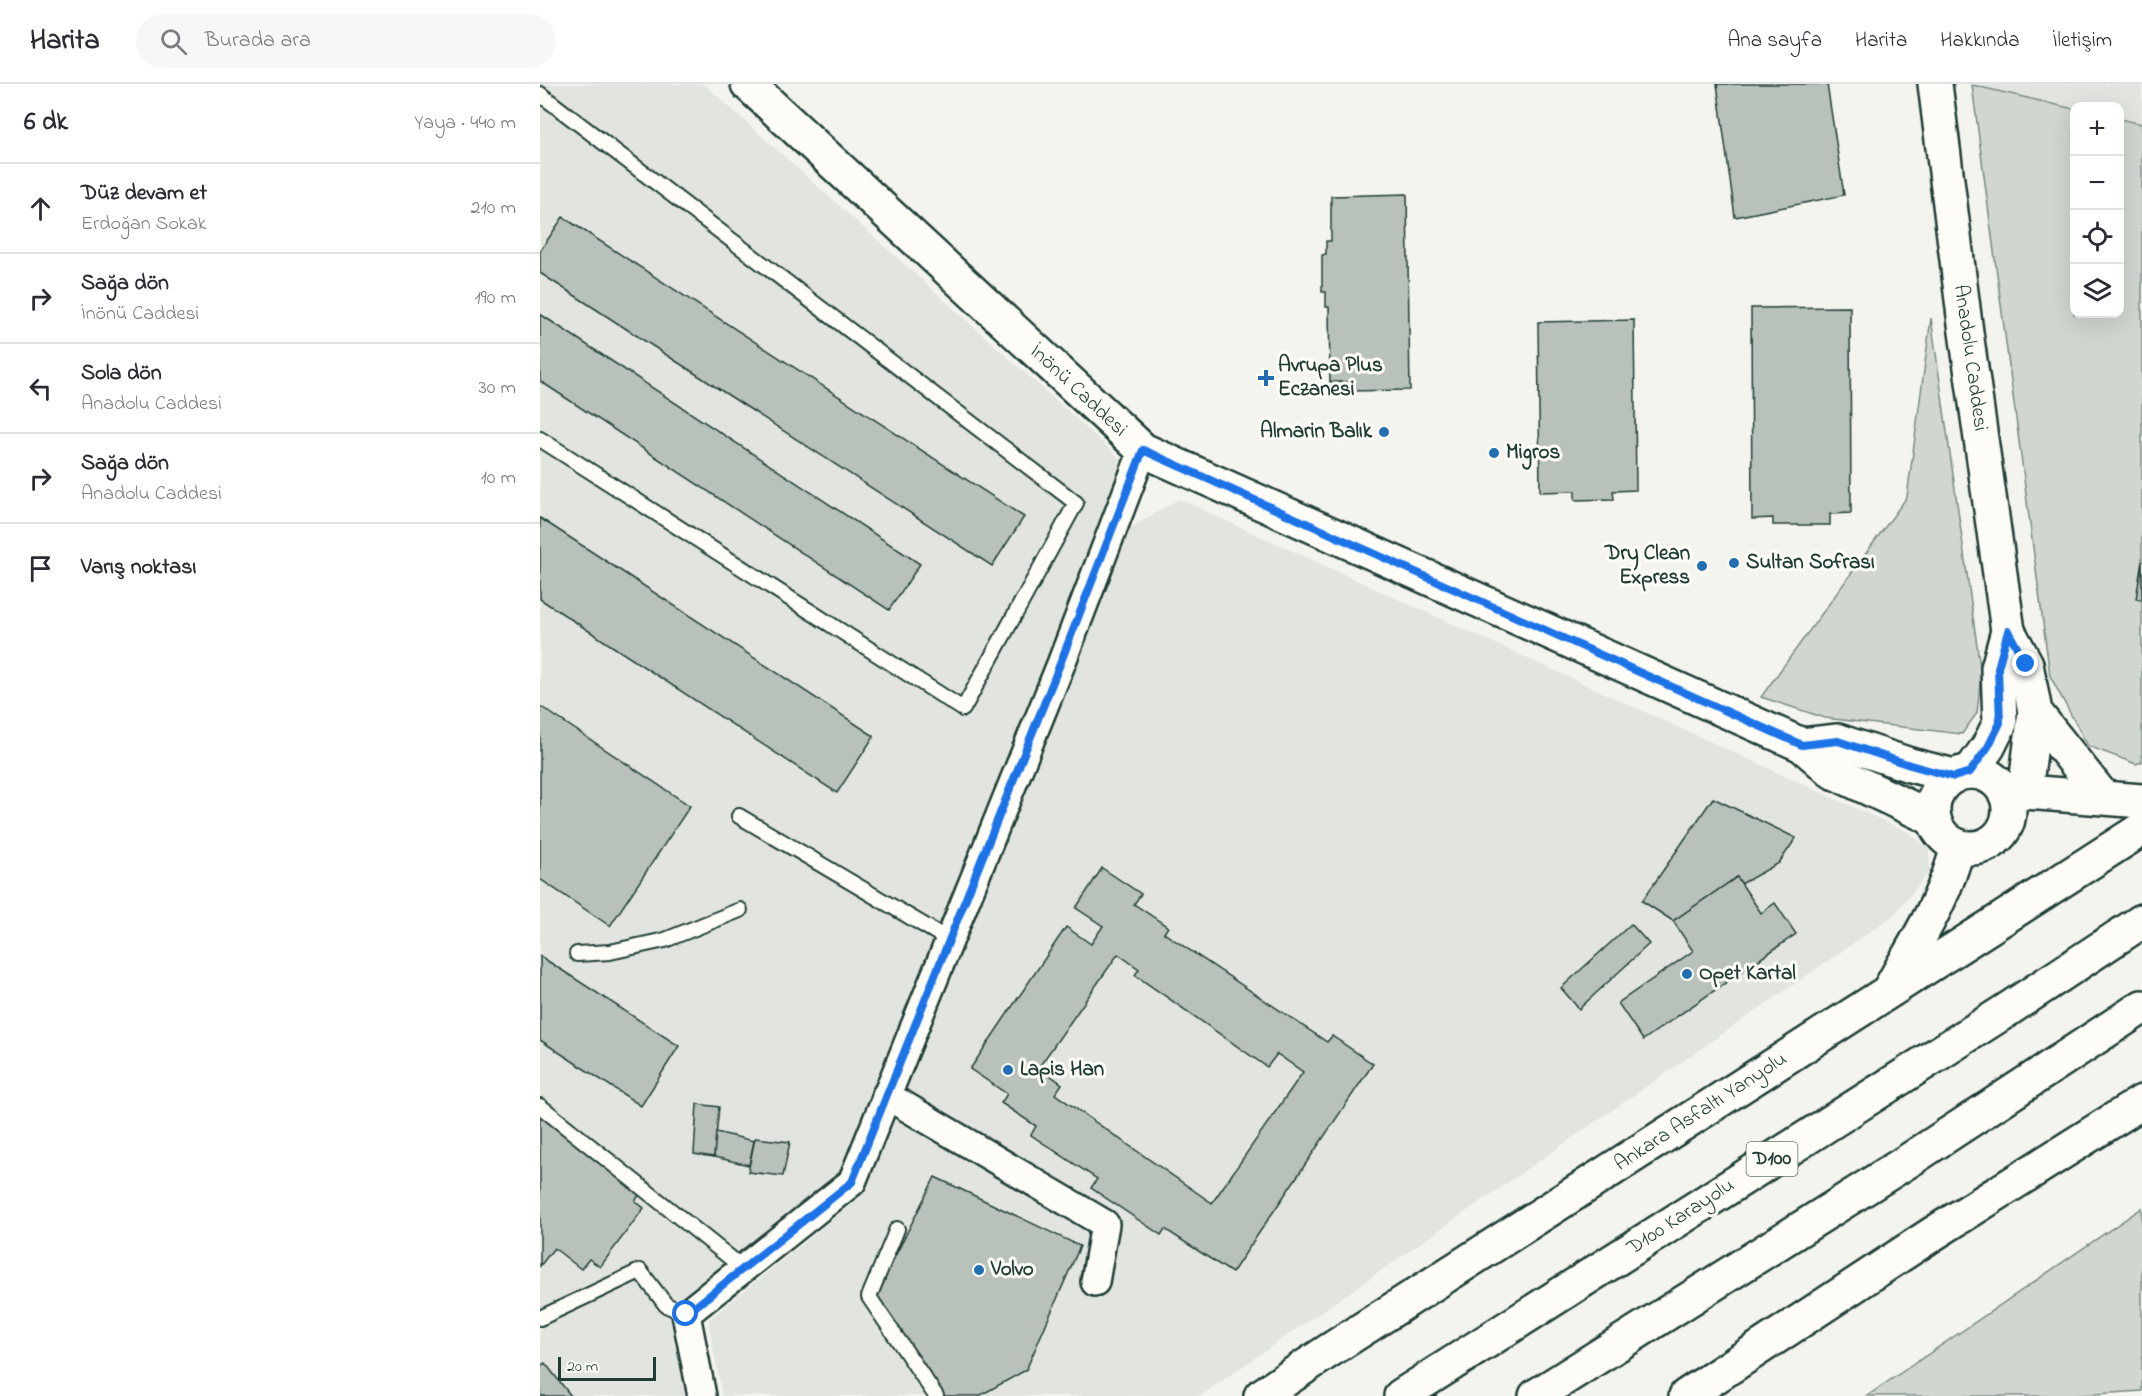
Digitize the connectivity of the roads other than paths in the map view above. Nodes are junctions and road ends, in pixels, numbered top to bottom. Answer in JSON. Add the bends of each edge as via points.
{"nodes":[{"id":1,"x":748,"y":84,"type":"edge"},
{"id":2,"x":1935,"y":84,"type":"edge"},
{"id":3,"x":540,"y":94,"type":"edge"},
{"id":4,"x":540,"y":439,"type":"edge"},
{"id":5,"x":1143,"y":450,"type":"junction"},
{"id":6,"x":2008,"y":631,"type":"junction"},
{"id":7,"x":2035,"y":712,"type":"junction"},
{"id":8,"x":1802,"y":745,"type":"junction"},
{"id":9,"x":1962,"y":774,"type":"junction"},
{"id":10,"x":2016,"y":794,"type":"junction"},
{"id":11,"x":2103,"y":797,"type":"junction"},
{"id":12,"x":2142,"y":801,"type":"edge"},
{"id":13,"x":739,"y":816,"type":"dead end"},
{"id":14,"x":1934,"y":819,"type":"junction"},
{"id":15,"x":2142,"y":829,"type":"edge"},
{"id":16,"x":1958,"y":846,"type":"junction"},
{"id":17,"x":740,"y":910,"type":"dead end"},
{"id":18,"x":2142,"y":921,"type":"edge"},
{"id":19,"x":949,"y":940,"type":"junction"},
{"id":20,"x":577,"y":954,"type":"dead end"},
{"id":21,"x":1889,"y":991,"type":"junction"},
{"id":22,"x":2142,"y":1007,"type":"edge"},
{"id":23,"x":886,"y":1095,"type":"junction"},
{"id":24,"x":2142,"y":1102,"type":"edge"},
{"id":25,"x":540,"y":1106,"type":"edge"},
{"id":26,"x":897,"y":1229,"type":"dead end"},
{"id":27,"x":743,"y":1268,"type":"junction"},
{"id":28,"x":1095,"y":1282,"type":"dead end"},
{"id":29,"x":686,"y":1314,"type":"junction"},
{"id":30,"x":540,"y":1318,"type":"edge"},
{"id":31,"x":702,"y":1396,"type":"edge"},
{"id":32,"x":936,"y":1396,"type":"edge"},
{"id":33,"x":1261,"y":1396,"type":"edge"},
{"id":34,"x":1401,"y":1396,"type":"edge"},
{"id":35,"x":1536,"y":1396,"type":"edge"},
{"id":36,"x":1686,"y":1396,"type":"edge"}],
"edges":[{"from":1,"to":5,"type":"main road","name":"İnönü Caddesi"},
{"from":2,"to":6,"type":"main road","name":"Anadolu Caddesi","via":[[1965,332]]},
{"from":3,"to":4,"type":"lane","via":[[1076,503],[963,709]]},
{"from":5,"to":8,"type":"main road","name":"İnönü Caddesi"},
{"from":5,"to":19,"type":"street"},
{"from":6,"to":7,"type":"main road","name":"Anadolu Caddesi","via":[[2026,664]]},
{"from":6,"to":9,"type":"main road","name":"Anadolu Caddesi","via":[[1998,668],[2000,723],[1988,747]]},
{"from":7,"to":10,"type":"main road"},
{"from":7,"to":11,"type":"main road","name":"Anadolu Caddesi"},
{"from":8,"to":9,"type":"main road","via":[[1838,741],[1910,765]]},
{"from":8,"to":14,"type":"main road","name":"İnönü Caddesi","via":[[1832,771]]},
{"from":9,"to":10,"type":"main road","via":[[1990,777]]},
{"from":9,"to":14,"type":"main road","via":[[1944,784],[1936,794]]},
{"from":10,"to":11,"type":"main road"},
{"from":10,"to":16,"type":"main road","via":[[1998,836],[1982,846]]},
{"from":11,"to":12,"type":"main road"},
{"from":13,"to":19,"type":"lane"},
{"from":14,"to":16,"type":"main road","via":[[1947,840]]},
{"from":15,"to":21,"type":"main road","name":"Ankara Asfaltı Yanyolu"},
{"from":16,"to":21,"type":"main road","via":[[1942,896]]},
{"from":17,"to":20,"type":"lane","via":[[665,940],[610,952]]},
{"from":18,"to":34,"type":"main road","name":"D100 Karayolu","number":"D100"},
{"from":19,"to":23,"type":"street"},
{"from":21,"to":33,"type":"main road","name":"Ankara Asfaltı Yanyolu"},
{"from":22,"to":35,"type":"main road","via":[[1911,1159]]},
{"from":23,"to":27,"type":"street","via":[[852,1182]]},
{"from":23,"to":28,"type":"street","via":[[1105,1224]]},
{"from":24,"to":36,"type":"main road"},
{"from":25,"to":27,"type":"lane"},
{"from":26,"to":32,"type":"lane","via":[[869,1297]]},
{"from":27,"to":29,"type":"street"},
{"from":29,"to":30,"type":"lane","via":[[666,1305],[640,1271]]},
{"from":29,"to":31,"type":"street"}]}
